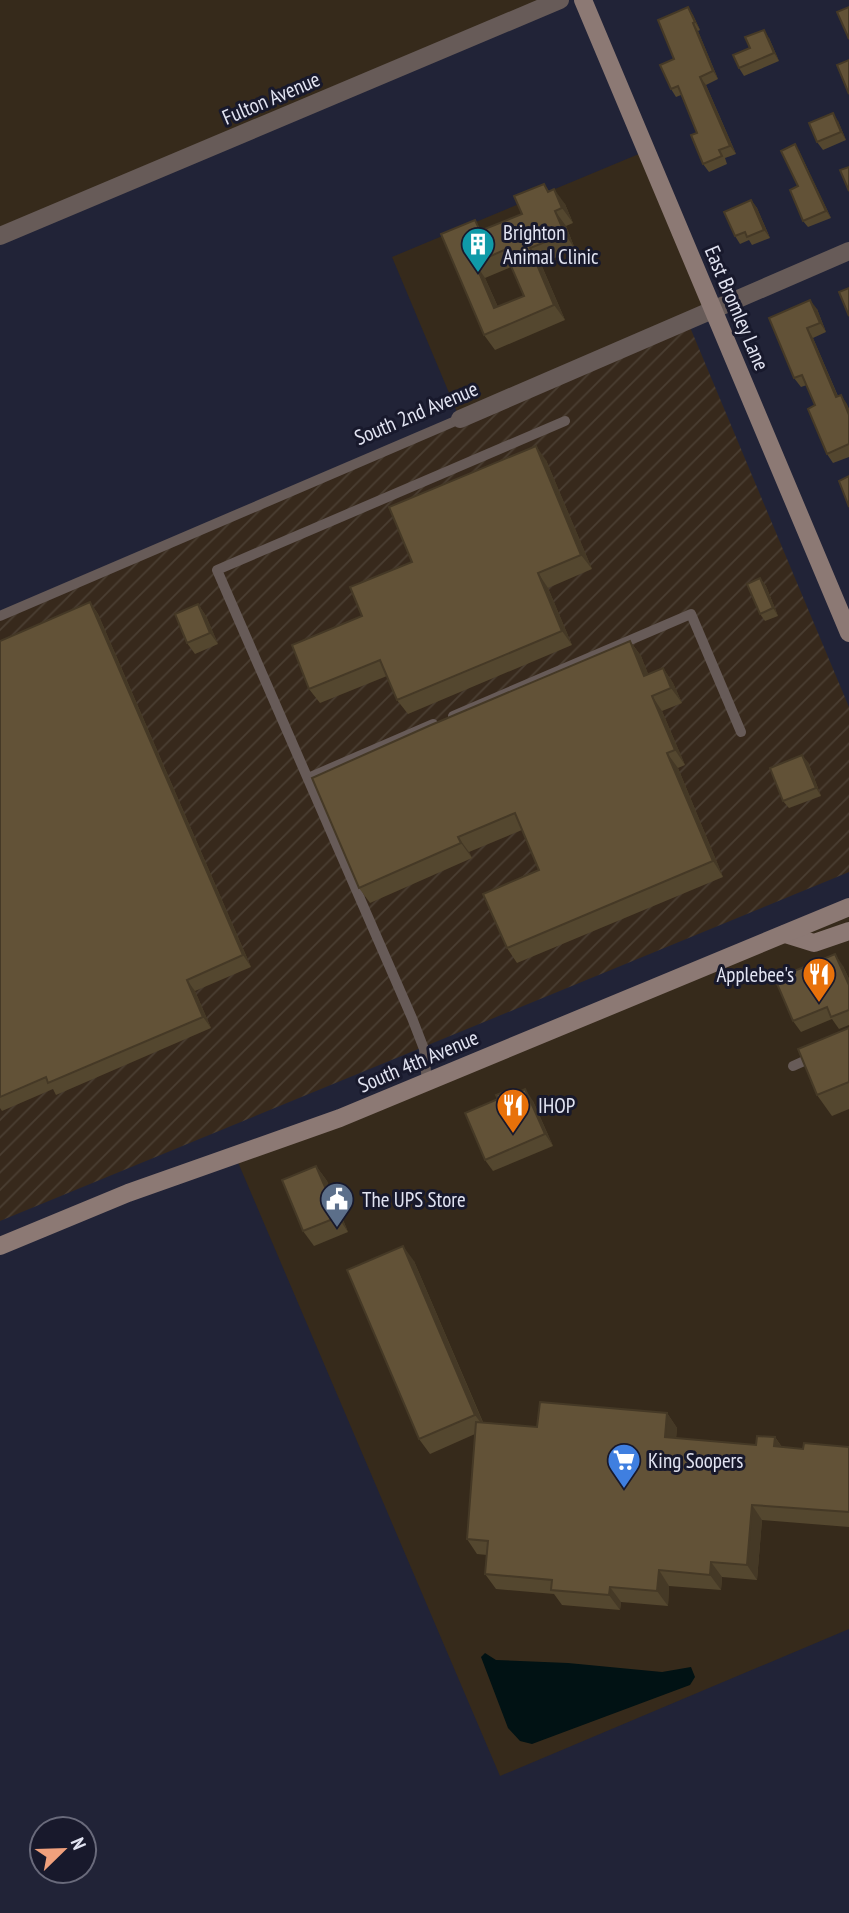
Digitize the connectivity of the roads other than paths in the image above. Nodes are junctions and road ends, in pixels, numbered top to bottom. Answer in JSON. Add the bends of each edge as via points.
{"nodes":[{"id":1,"x":560,"y":0,"type":"edge"},
{"id":2,"x":583,"y":0,"type":"edge"},
{"id":3,"x":0,"y":236,"type":"edge"},
{"id":4,"x":849,"y":251,"type":"edge"},
{"id":5,"x":713,"y":310,"type":"junction"},
{"id":6,"x":460,"y":419,"type":"joint"},
{"id":7,"x":565,"y":421,"type":"dead end"},
{"id":8,"x":0,"y":616,"type":"edge"},
{"id":9,"x":849,"y":634,"type":"edge"},
{"id":10,"x":741,"y":733,"type":"dead end"},
{"id":11,"x":307,"y":778,"type":"junction"},
{"id":12,"x":849,"y":908,"type":"edge"},
{"id":13,"x":849,"y":931,"type":"edge"},
{"id":14,"x":785,"y":934,"type":"junction"},
{"id":15,"x":826,"y":1052,"type":"edge"},
{"id":16,"x":793,"y":1066,"type":"dead end"},
{"id":17,"x":427,"y":1083,"type":"junction"},
{"id":18,"x":0,"y":1246,"type":"edge"}],
"edges":[{"from":1,"to":3,"type":"street","name":"Fulton Avenue"},
{"from":2,"to":5,"type":"main road","name":"East Bromley Lane"},
{"from":4,"to":5,"type":"street","name":"South 2nd Avenue"},
{"from":5,"to":6,"type":"street","name":"South 2nd Avenue"},
{"from":5,"to":9,"type":"main road","name":"East Bromley Lane"},
{"from":6,"to":8,"type":"lane","name":"South 2nd Avenue"},
{"from":7,"to":11,"type":"lane","via":[[218,570]]},
{"from":10,"to":11,"type":"lane","via":[[691,614]]},
{"from":11,"to":17,"type":"lane","via":[[412,1018],[424,1049]]},
{"from":12,"to":14,"type":"main road","name":"South 4th Avenue"},
{"from":13,"to":14,"type":"main road","via":[[814,943]]},
{"from":14,"to":17,"type":"main road","name":"South 4th Avenue"},
{"from":15,"to":16,"type":"lane"},
{"from":17,"to":18,"type":"main road","name":"South 4th Avenue","via":[[128,1193]]}]}
